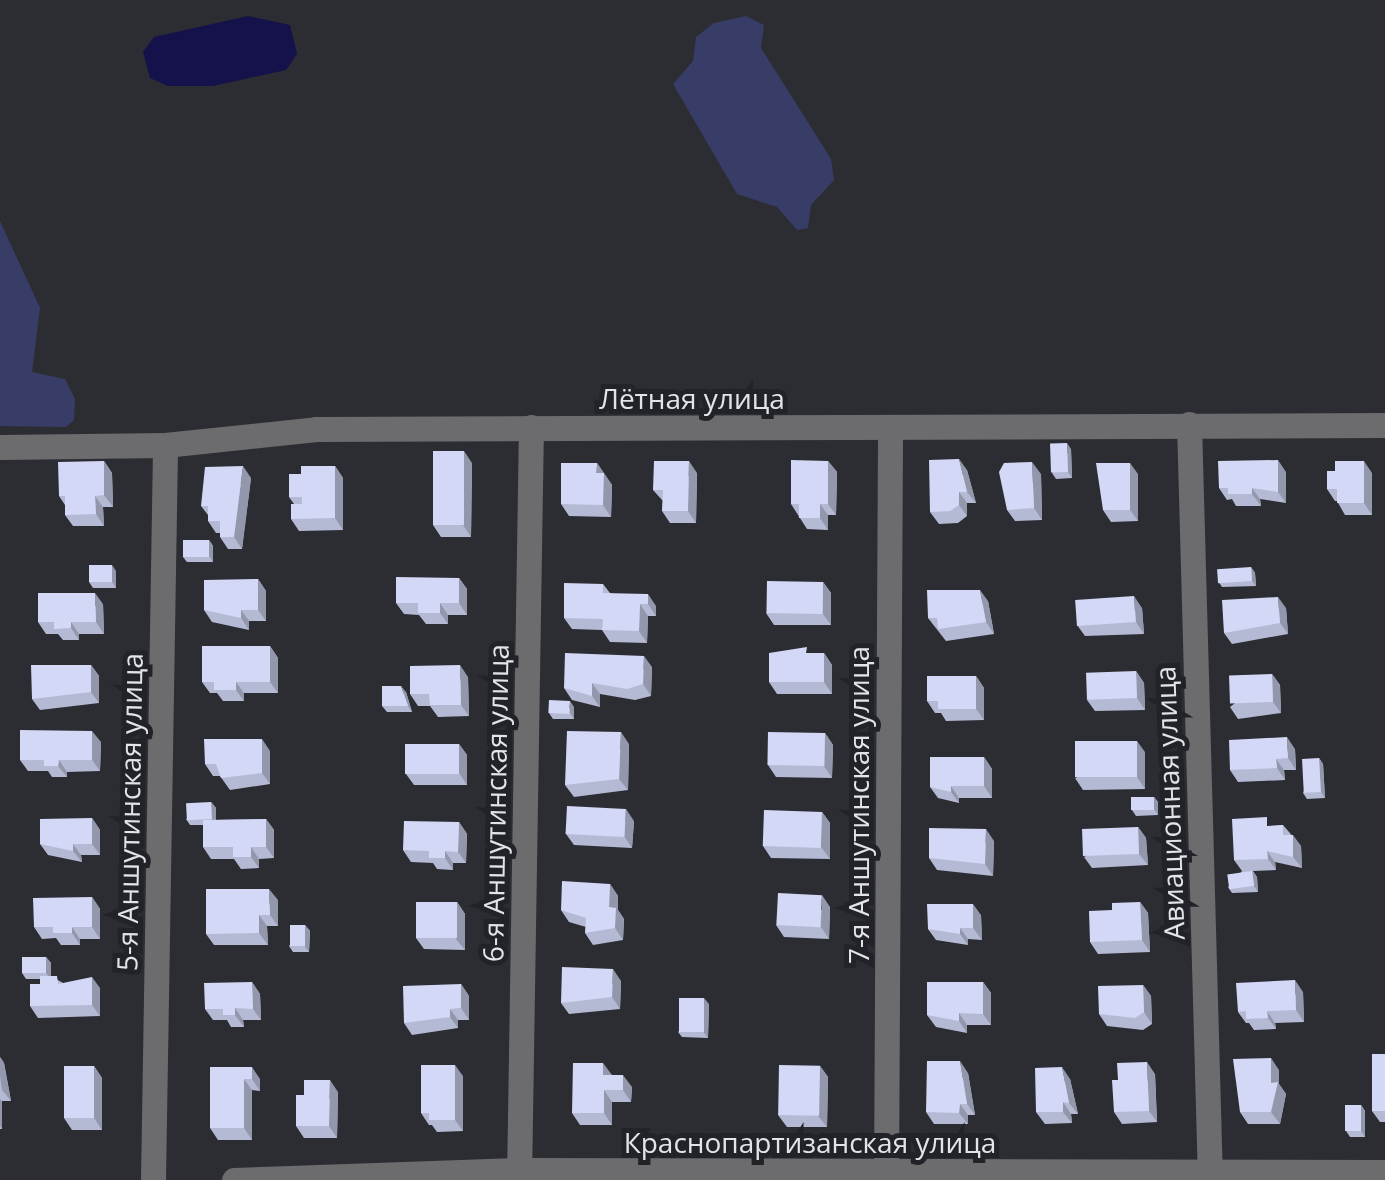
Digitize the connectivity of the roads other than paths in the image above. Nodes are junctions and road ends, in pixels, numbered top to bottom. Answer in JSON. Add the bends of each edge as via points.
{"nodes":[{"id":1,"x":1188,"y":424,"type":"junction"},
{"id":2,"x":1385,"y":425,"type":"edge"},
{"id":3,"x":532,"y":427,"type":"junction"},
{"id":4,"x":890,"y":430,"type":"junction"},
{"id":5,"x":165,"y":445,"type":"junction"},
{"id":6,"x":0,"y":447,"type":"edge"},
{"id":7,"x":1385,"y":1172,"type":"edge"},
{"id":8,"x":519,"y":1175,"type":"edge"},
{"id":9,"x":886,"y":1176,"type":"edge"},
{"id":10,"x":1210,"y":1177,"type":"edge"},
{"id":11,"x":153,"y":1180,"type":"edge"},
{"id":12,"x":234,"y":1180,"type":"edge"}],
"edges":[{"from":1,"to":2,"type":"street","name":"Лётная улица"},
{"from":1,"to":4,"type":"street","name":"Лётная улица"},
{"from":1,"to":10,"type":"street","name":"Авиационная улица"},
{"from":3,"to":4,"type":"street","name":"Лётная улица"},
{"from":3,"to":5,"type":"street","name":"Лётная улица","via":[[316,428]]},
{"from":3,"to":8,"type":"street","name":"6-я Аншутинская улица"},
{"from":4,"to":9,"type":"street","name":"7-я Аншутинская улица"},
{"from":5,"to":6,"type":"street","name":"Лётная улица"},
{"from":5,"to":11,"type":"street","name":"5-я Аншутинская улица"},
{"from":7,"to":10,"type":"street","name":"Краснопартизанская улица"},
{"from":8,"to":9,"type":"street","name":"Краснопартизанская улица"},
{"from":8,"to":12,"type":"street","name":"Краснопартизанская улица"},
{"from":9,"to":10,"type":"street","name":"Краснопартизанская улица"}]}
